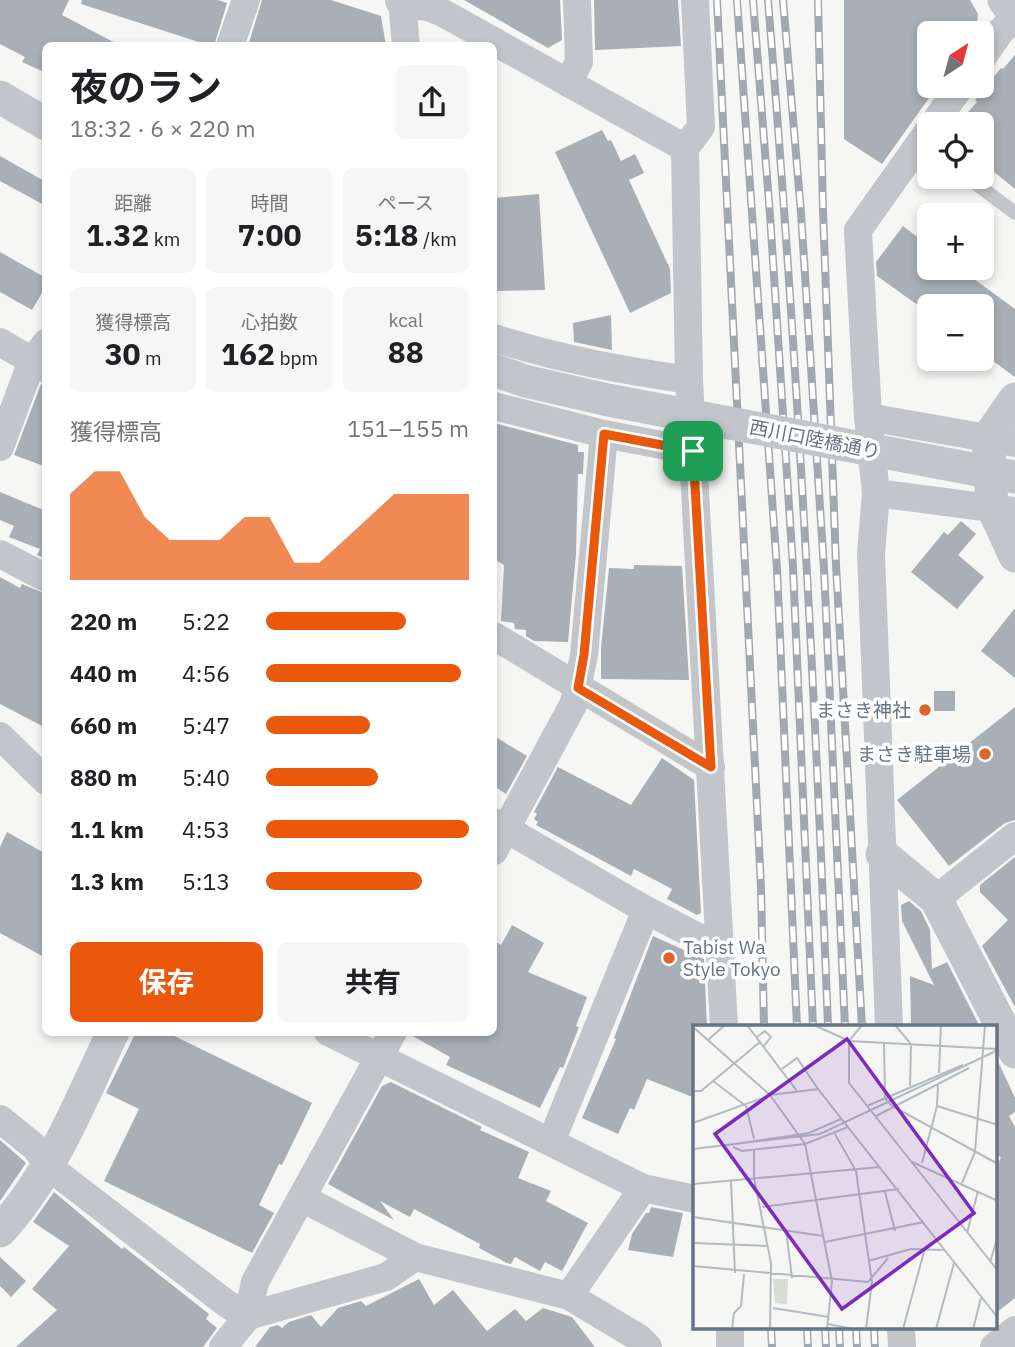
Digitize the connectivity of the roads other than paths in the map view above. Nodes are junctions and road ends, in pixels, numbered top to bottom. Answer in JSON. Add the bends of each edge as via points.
{"nodes":[{"id":1,"x":246,"y":0,"type":"edge"},
{"id":2,"x":577,"y":0,"type":"edge"},
{"id":3,"x":695,"y":0,"type":"edge"},
{"id":4,"x":1004,"y":0,"type":"edge"},
{"id":5,"x":409,"y":1,"type":"edge"},
{"id":6,"x":1015,"y":16,"type":"edge"},
{"id":7,"x":231,"y":42,"type":"edge"},
{"id":8,"x":406,"y":42,"type":"edge"},
{"id":9,"x":495,"y":42,"type":"edge"},
{"id":10,"x":994,"y":42,"type":"edge"},
{"id":11,"x":497,"y":43,"type":"edge"},
{"id":12,"x":568,"y":83,"type":"junction"},
{"id":13,"x":0,"y":97,"type":"edge"},
{"id":14,"x":42,"y":122,"type":"edge"},
{"id":15,"x":685,"y":148,"type":"junction"},
{"id":16,"x":917,"y":151,"type":"edge"},
{"id":17,"x":983,"y":189,"type":"edge"},
{"id":18,"x":1015,"y":213,"type":"edge"},
{"id":19,"x":497,"y":339,"type":"edge"},
{"id":20,"x":0,"y":342,"type":"edge"},
{"id":21,"x":41,"y":357,"type":"edge"},
{"id":22,"x":497,"y":371,"type":"edge"},
{"id":23,"x":690,"y":380,"type":"junction"},
{"id":24,"x":1015,"y":399,"type":"edge"},
{"id":25,"x":497,"y":407,"type":"edge"},
{"id":26,"x":868,"y":416,"type":"junction"},
{"id":27,"x":604,"y":434,"type":"junction"},
{"id":28,"x":1002,"y":441,"type":"edge"},
{"id":29,"x":0,"y":447,"type":"edge"},
{"id":30,"x":693,"y":451,"type":"junction"},
{"id":31,"x":1015,"y":477,"type":"edge"},
{"id":32,"x":876,"y":493,"type":"junction"},
{"id":33,"x":1004,"y":508,"type":"edge"},
{"id":34,"x":0,"y":554,"type":"edge"},
{"id":35,"x":1015,"y":556,"type":"edge"},
{"id":36,"x":42,"y":576,"type":"edge"},
{"id":37,"x":497,"y":638,"type":"edge"},
{"id":38,"x":578,"y":688,"type":"junction"},
{"id":39,"x":2,"y":744,"type":"edge"},
{"id":40,"x":711,"y":767,"type":"junction"},
{"id":41,"x":42,"y":778,"type":"edge"},
{"id":42,"x":498,"y":834,"type":"edge"},
{"id":43,"x":1015,"y":835,"type":"edge"},
{"id":44,"x":882,"y":854,"type":"junction"},
{"id":45,"x":936,"y":900,"type":"junction"},
{"id":46,"x":646,"y":910,"type":"junction"},
{"id":47,"x":721,"y":949,"type":"junction"},
{"id":48,"x":723,"y":1025,"type":"edge"},
{"id":49,"x":889,"y":1025,"type":"edge"},
{"id":50,"x":111,"y":1036,"type":"edge"},
{"id":51,"x":336,"y":1036,"type":"edge"},
{"id":52,"x":391,"y":1036,"type":"edge"},
{"id":53,"x":1015,"y":1052,"type":"edge"},
{"id":54,"x":379,"y":1058,"type":"junction"},
{"id":55,"x":0,"y":1119,"type":"edge"},
{"id":56,"x":551,"y":1142,"type":"junction"},
{"id":57,"x":48,"y":1167,"type":"junction"},
{"id":58,"x":643,"y":1188,"type":"junction"},
{"id":59,"x":302,"y":1198,"type":"junction"},
{"id":60,"x":693,"y":1199,"type":"edge"},
{"id":61,"x":0,"y":1231,"type":"edge"},
{"id":62,"x":415,"y":1258,"type":"junction"},
{"id":63,"x":569,"y":1296,"type":"junction"},
{"id":64,"x":248,"y":1317,"type":"junction"},
{"id":65,"x":1015,"y":1329,"type":"edge"},
{"id":66,"x":232,"y":1344,"type":"edge"},
{"id":67,"x":638,"y":1344,"type":"edge"},
{"id":68,"x":994,"y":1347,"type":"edge"}],
"edges":[{"from":1,"to":7,"type":"street"},
{"from":2,"to":12,"type":"street","via":[[579,62]]},
{"from":3,"to":15,"type":"street","via":[[701,127]]},
{"from":4,"to":6,"type":"street"},
{"from":5,"to":8,"type":"street"},
{"from":5,"to":9,"type":"street","via":[[443,13]]},
{"from":6,"to":10,"type":"street"},
{"from":11,"to":12,"type":"street"},
{"from":12,"to":15,"type":"street"},
{"from":13,"to":14,"type":"street"},
{"from":15,"to":23,"type":"street"},
{"from":16,"to":26,"type":"street","via":[[858,230]]},
{"from":17,"to":18,"type":"lane"},
{"from":19,"to":23,"type":"street","via":[[604,368]]},
{"from":20,"to":21,"type":"street"},
{"from":21,"to":29,"type":"street"},
{"from":22,"to":31,"type":"street","name":"西川口陸橋通り","bridge":true,"via":[[608,400]]},
{"from":23,"to":30,"type":"street"},
{"from":24,"to":28,"type":"street"},
{"from":25,"to":27,"type":"street"},
{"from":26,"to":28,"type":"street"},
{"from":26,"to":32,"type":"street"},
{"from":27,"to":30,"type":"street"},
{"from":27,"to":38,"type":"street"},
{"from":28,"to":33,"type":"street"},
{"from":30,"to":40,"type":"street"},
{"from":32,"to":33,"type":"street"},
{"from":32,"to":44,"type":"street","via":[[871,554]]},
{"from":33,"to":35,"type":"street"},
{"from":34,"to":36,"type":"street"},
{"from":37,"to":38,"type":"street"},
{"from":38,"to":40,"type":"street"},
{"from":38,"to":42,"type":"street","via":[[574,703]]},
{"from":39,"to":41,"type":"street"},
{"from":40,"to":47,"type":"street"},
{"from":42,"to":46,"type":"street"},
{"from":43,"to":45,"type":"street"},
{"from":44,"to":45,"type":"street"},
{"from":44,"to":49,"type":"street"},
{"from":45,"to":53,"type":"street"},
{"from":46,"to":47,"type":"street"},
{"from":46,"to":56,"type":"street"},
{"from":47,"to":48,"type":"street"},
{"from":50,"to":57,"type":"street"},
{"from":51,"to":54,"type":"street"},
{"from":52,"to":54,"type":"street"},
{"from":54,"to":56,"type":"street"},
{"from":54,"to":59,"type":"street"},
{"from":55,"to":57,"type":"street","via":[[36,1148]]},
{"from":56,"to":58,"type":"street"},
{"from":57,"to":61,"type":"street"},
{"from":57,"to":64,"type":"street"},
{"from":58,"to":60,"type":"street"},
{"from":58,"to":63,"type":"street"},
{"from":59,"to":62,"type":"street"},
{"from":59,"to":64,"type":"street","via":[[255,1282]]},
{"from":62,"to":63,"type":"street"},
{"from":62,"to":64,"type":"street","via":[[386,1277]]},
{"from":63,"to":67,"type":"street"},
{"from":64,"to":66,"type":"street"},
{"from":65,"to":68,"type":"street"}]}
